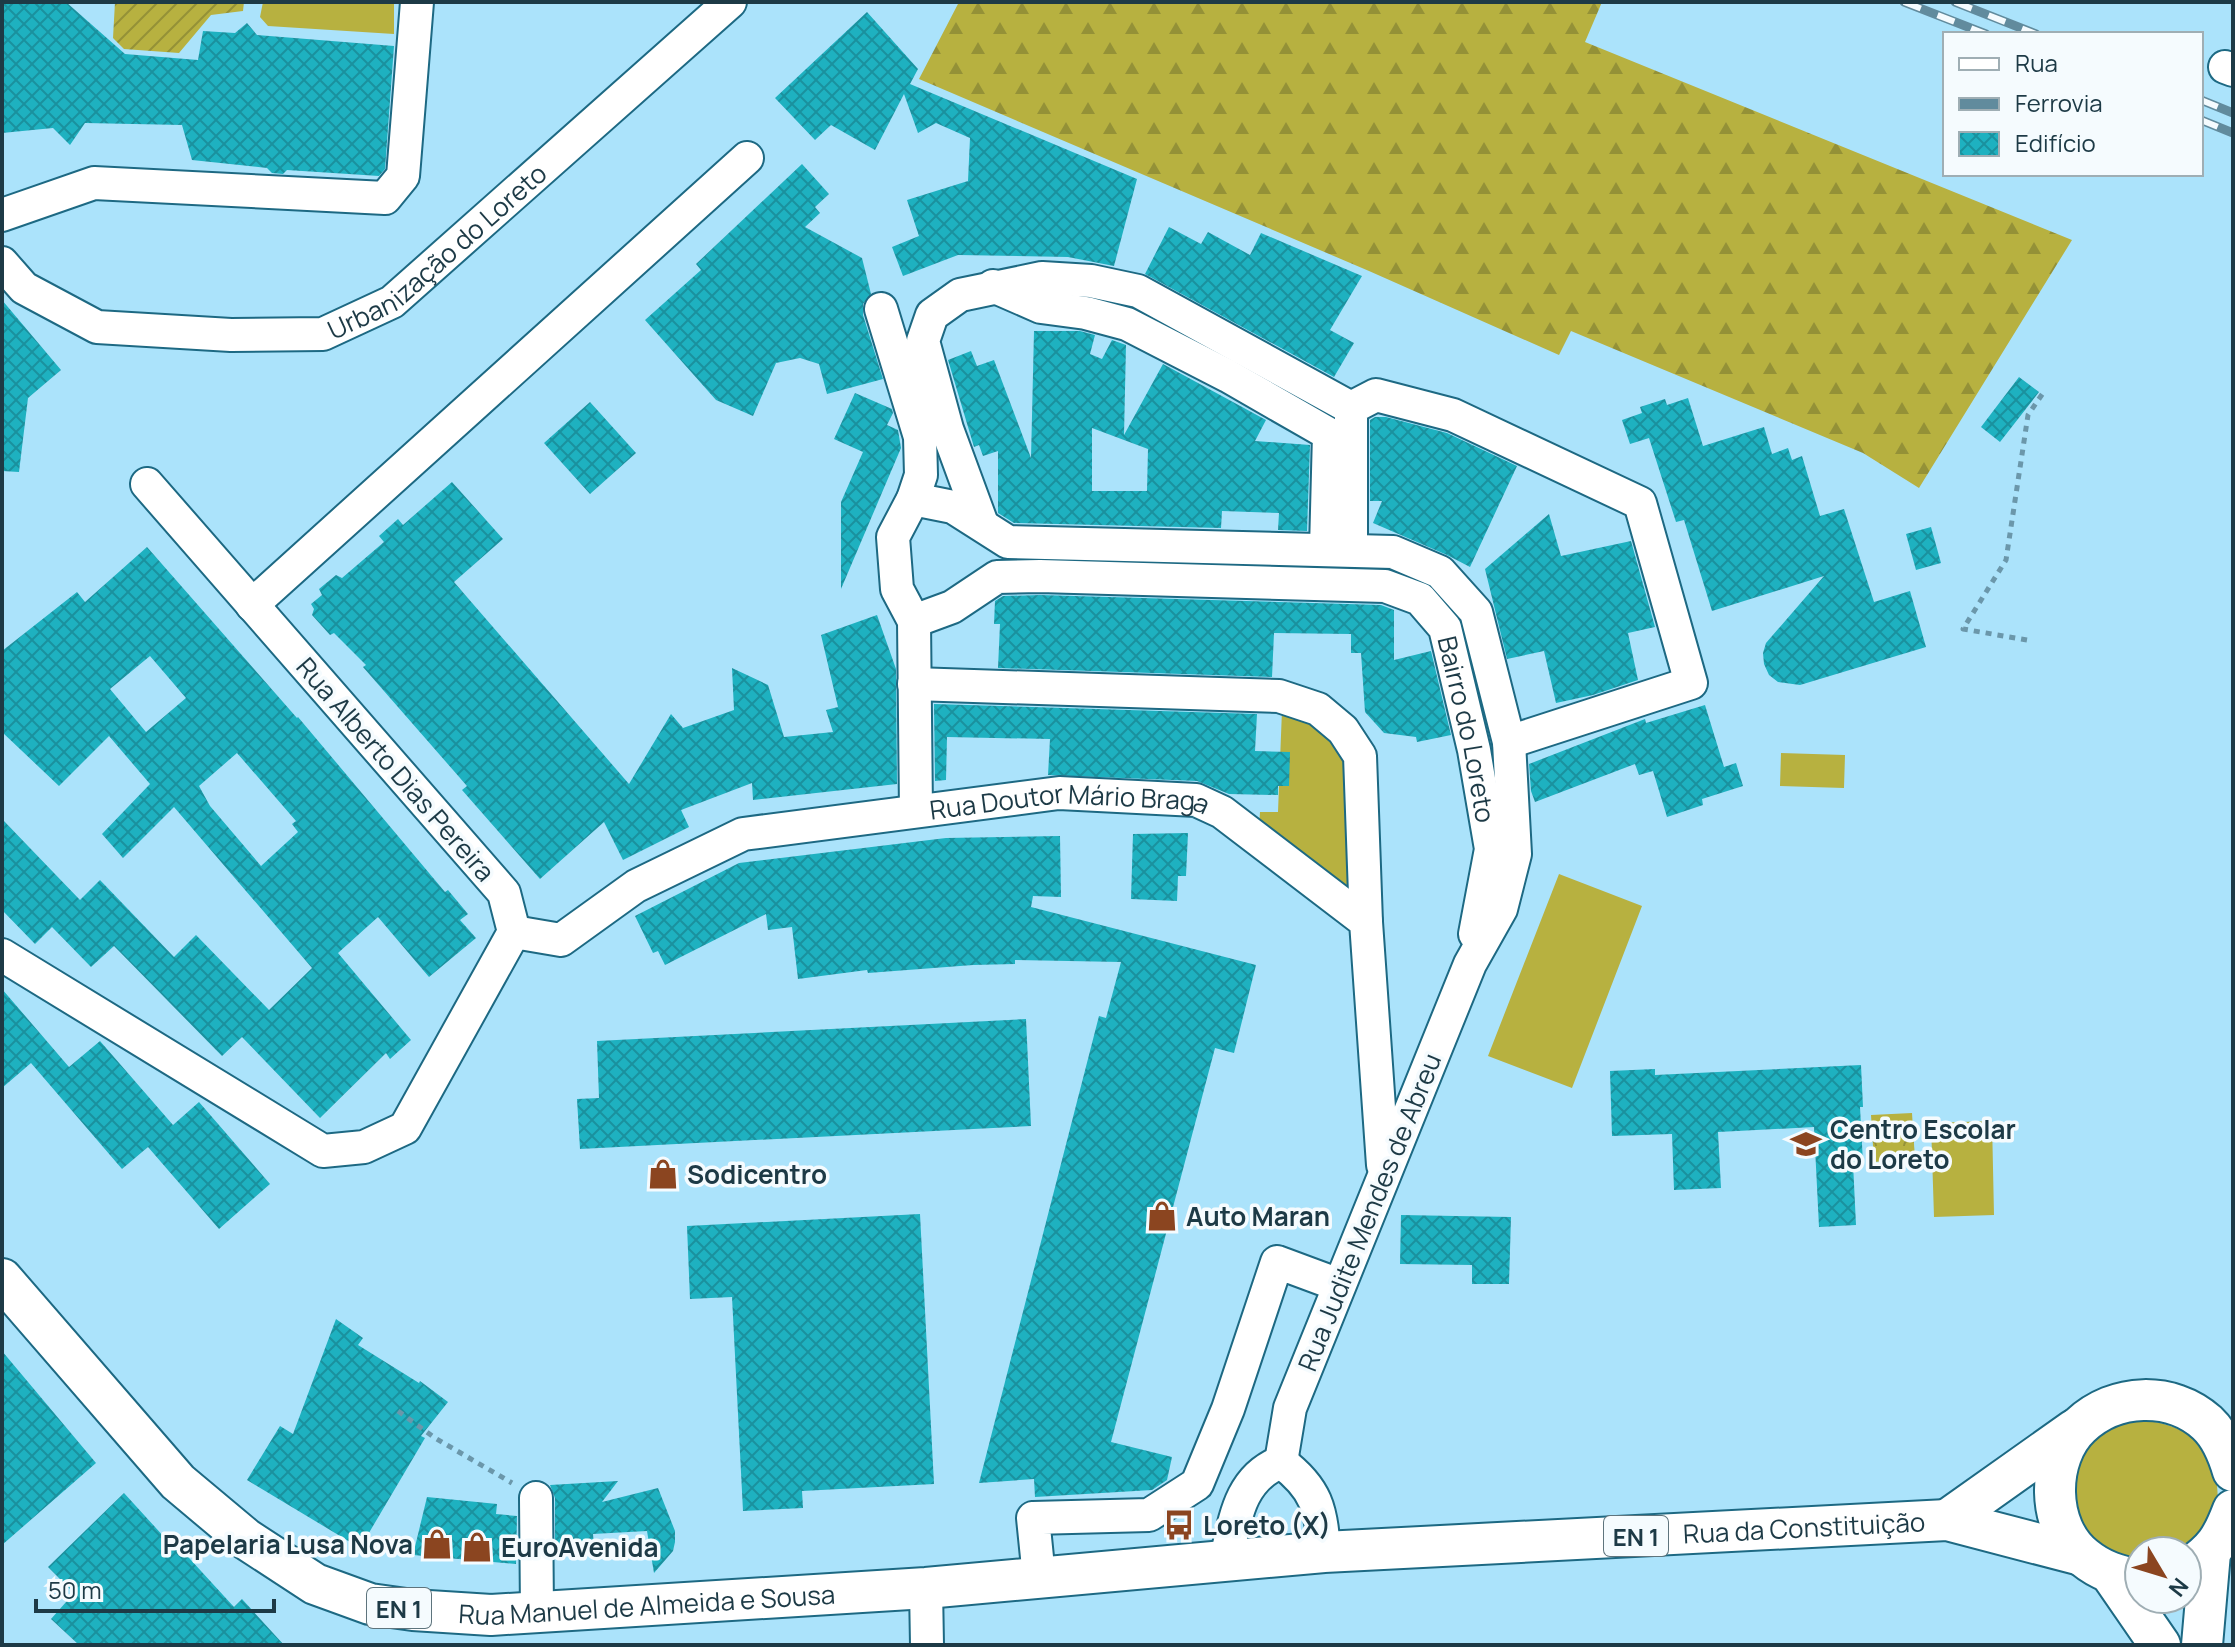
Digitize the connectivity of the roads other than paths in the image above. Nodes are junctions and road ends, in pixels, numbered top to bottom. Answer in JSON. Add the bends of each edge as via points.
{"nodes":[{"id":1,"x":417,"y":2,"type":"edge"},
{"id":2,"x":730,"y":2,"type":"edge"},
{"id":3,"x":747,"y":158,"type":"dead end"},
{"id":4,"x":2,"y":215,"type":"edge"},
{"id":5,"x":2,"y":263,"type":"edge"},
{"id":6,"x":993,"y":286,"type":"junction"},
{"id":7,"x":881,"y":309,"type":"dead end"},
{"id":8,"x":1351,"y":408,"type":"junction"},
{"id":9,"x":147,"y":484,"type":"dead end"},
{"id":10,"x":913,"y":499,"type":"junction"},
{"id":11,"x":982,"y":524,"type":"junction"},
{"id":12,"x":1338,"y":549,"type":"junction"},
{"id":13,"x":252,"y":605,"type":"junction"},
{"id":14,"x":914,"y":621,"type":"junction"},
{"id":15,"x":914,"y":684,"type":"junction"},
{"id":16,"x":1509,"y":742,"type":"junction"},
{"id":17,"x":916,"y":811,"type":"junction"},
{"id":18,"x":1366,"y":922,"type":"junction"},
{"id":19,"x":514,"y":932,"type":"junction"},
{"id":20,"x":2,"y":955,"type":"edge"},
{"id":21,"x":1470,"y":964,"type":"junction"},
{"id":22,"x":1384,"y":1172,"type":"junction"},
{"id":23,"x":2,"y":1279,"type":"edge"},
{"id":24,"x":1339,"y":1285,"type":"junction"},
{"id":25,"x":2079,"y":1427,"type":"junction"},
{"id":26,"x":2220,"y":1428,"type":"edge"},
{"id":27,"x":1281,"y":1462,"type":"junction"},
{"id":28,"x":2233,"y":1471,"type":"edge"},
{"id":29,"x":536,"y":1498,"type":"road end"},
{"id":30,"x":1947,"y":1520,"type":"junction"},
{"id":31,"x":2217,"y":1540,"type":"edge"},
{"id":32,"x":1324,"y":1552,"type":"junction"},
{"id":33,"x":1226,"y":1559,"type":"junction"},
{"id":34,"x":2110,"y":1570,"type":"edge"},
{"id":35,"x":1039,"y":1577,"type":"junction"},
{"id":36,"x":926,"y":1588,"type":"junction"},
{"id":37,"x":537,"y":1612,"type":"junction"},
{"id":38,"x":927,"y":1645,"type":"edge"},
{"id":39,"x":2160,"y":1645,"type":"edge"},
{"id":40,"x":2202,"y":1645,"type":"edge"}],
"edges":[{"from":1,"to":4,"type":"street","via":[[403,176],[385,198],[94,183]]},
{"from":2,"to":5,"type":"street","name":"Urbanização do Loreto","via":[[392,302],[323,334],[97,327],[24,288]]},
{"from":3,"to":13,"type":"street"},
{"from":6,"to":8,"type":"street","via":[[1042,278],[1138,291]]},
{"from":6,"to":11,"type":"street","via":[[960,295],[932,315],[923,341],[947,429]]},
{"from":6,"to":12,"type":"street","via":[[1041,307],[1127,324],[1329,434]]},
{"from":7,"to":10,"type":"street","via":[[920,437],[921,475]]},
{"from":8,"to":12,"type":"street"},
{"from":8,"to":16,"type":"street","name":"Bairro do Loreto","via":[[1376,395],[1453,415],[1640,503],[1691,683]]},
{"from":9,"to":13,"type":"street","name":"Rua Alberto Dias Pereira"},
{"from":10,"to":11,"type":"street","name":"Bairro do Loreto","via":[[953,507]]},
{"from":10,"to":14,"type":"street","via":[[893,537],[897,589]]},
{"from":11,"to":12,"type":"street","name":"Bairro do Loreto","via":[[1008,542]]},
{"from":12,"to":16,"type":"street","name":"Bairro do Loreto","via":[[1393,552],[1440,572],[1476,612]]},
{"from":13,"to":19,"type":"street","name":"Rua Alberto Dias Pereira","via":[[504,893]]},
{"from":14,"to":15,"type":"street"},
{"from":14,"to":21,"type":"street","name":"Bairro do Loreto","via":[[952,607],[997,577],[1385,586],[1420,599],[1445,628],[1491,849]]},
{"from":15,"to":17,"type":"street"},
{"from":15,"to":18,"type":"street","via":[[1279,696],[1318,709],[1343,730],[1360,756]]},
{"from":16,"to":21,"type":"street","name":"Bairro do Loreto","via":[[1515,854],[1501,909]]},
{"from":17,"to":18,"type":"street","name":"Rua Doutor Mário Braga","via":[[1059,793],[1196,800],[1222,812]]},
{"from":17,"to":19,"type":"street","name":"Rua Doutor Mário Braga","via":[[743,834],[636,886],[561,940]]},
{"from":18,"to":22,"type":"street"},
{"from":19,"to":20,"type":"street","via":[[405,1128],[364,1147],[323,1151]]},
{"from":21,"to":22,"type":"street","name":"Rua Judite Mendes de Abreu"},
{"from":22,"to":24,"type":"street","name":"Rua Judite Mendes de Abreu"},
{"from":23,"to":37,"type":"main road","name":"Rua Manuel de Almeida e Sousa","number":"EN 1","via":[[178,1482],[246,1539],[315,1584],[370,1604],[413,1610]]},
{"from":24,"to":27,"type":"street","name":"Rua Judite Mendes de Abreu","via":[[1290,1408]]},
{"from":24,"to":35,"type":"street","via":[[1277,1262],[1197,1484],[1149,1515],[1033,1518]]},
{"from":25,"to":26,"type":"main road","name":"Rua da Constituição","via":[[2108,1406],[2143,1399],[2178,1405]]},
{"from":25,"to":30,"type":"main road","name":"Rua da Constituição"},
{"from":25,"to":34,"type":"main road","via":[[2060,1457],[2054,1492],[2061,1526]]},
{"from":26,"to":28,"type":"main road"},
{"from":27,"to":32,"type":"street","via":[[1299,1476],[1318,1505]]},
{"from":27,"to":33,"type":"street","via":[[1252,1481],[1239,1503]]},
{"from":29,"to":37,"type":"street"},
{"from":30,"to":32,"type":"main road","name":"Rua da Constituição","number":"EN 1"},
{"from":30,"to":34,"type":"main road","name":"Rua da Constituição","number":"EN 1"},
{"from":31,"to":40,"type":"main road"},
{"from":32,"to":33,"type":"main road","name":"Rua Manuel de Almeida e Sousa","number":"EN 1"},
{"from":33,"to":35,"type":"main road","name":"Rua Manuel de Almeida e Sousa","number":"EN 1"},
{"from":34,"to":39,"type":"main road"},
{"from":35,"to":36,"type":"main road","name":"Rua Manuel de Almeida e Sousa","number":"EN 1"},
{"from":36,"to":37,"type":"main road","name":"Rua Manuel de Almeida e Sousa","number":"EN 1"},
{"from":36,"to":38,"type":"street"}]}
